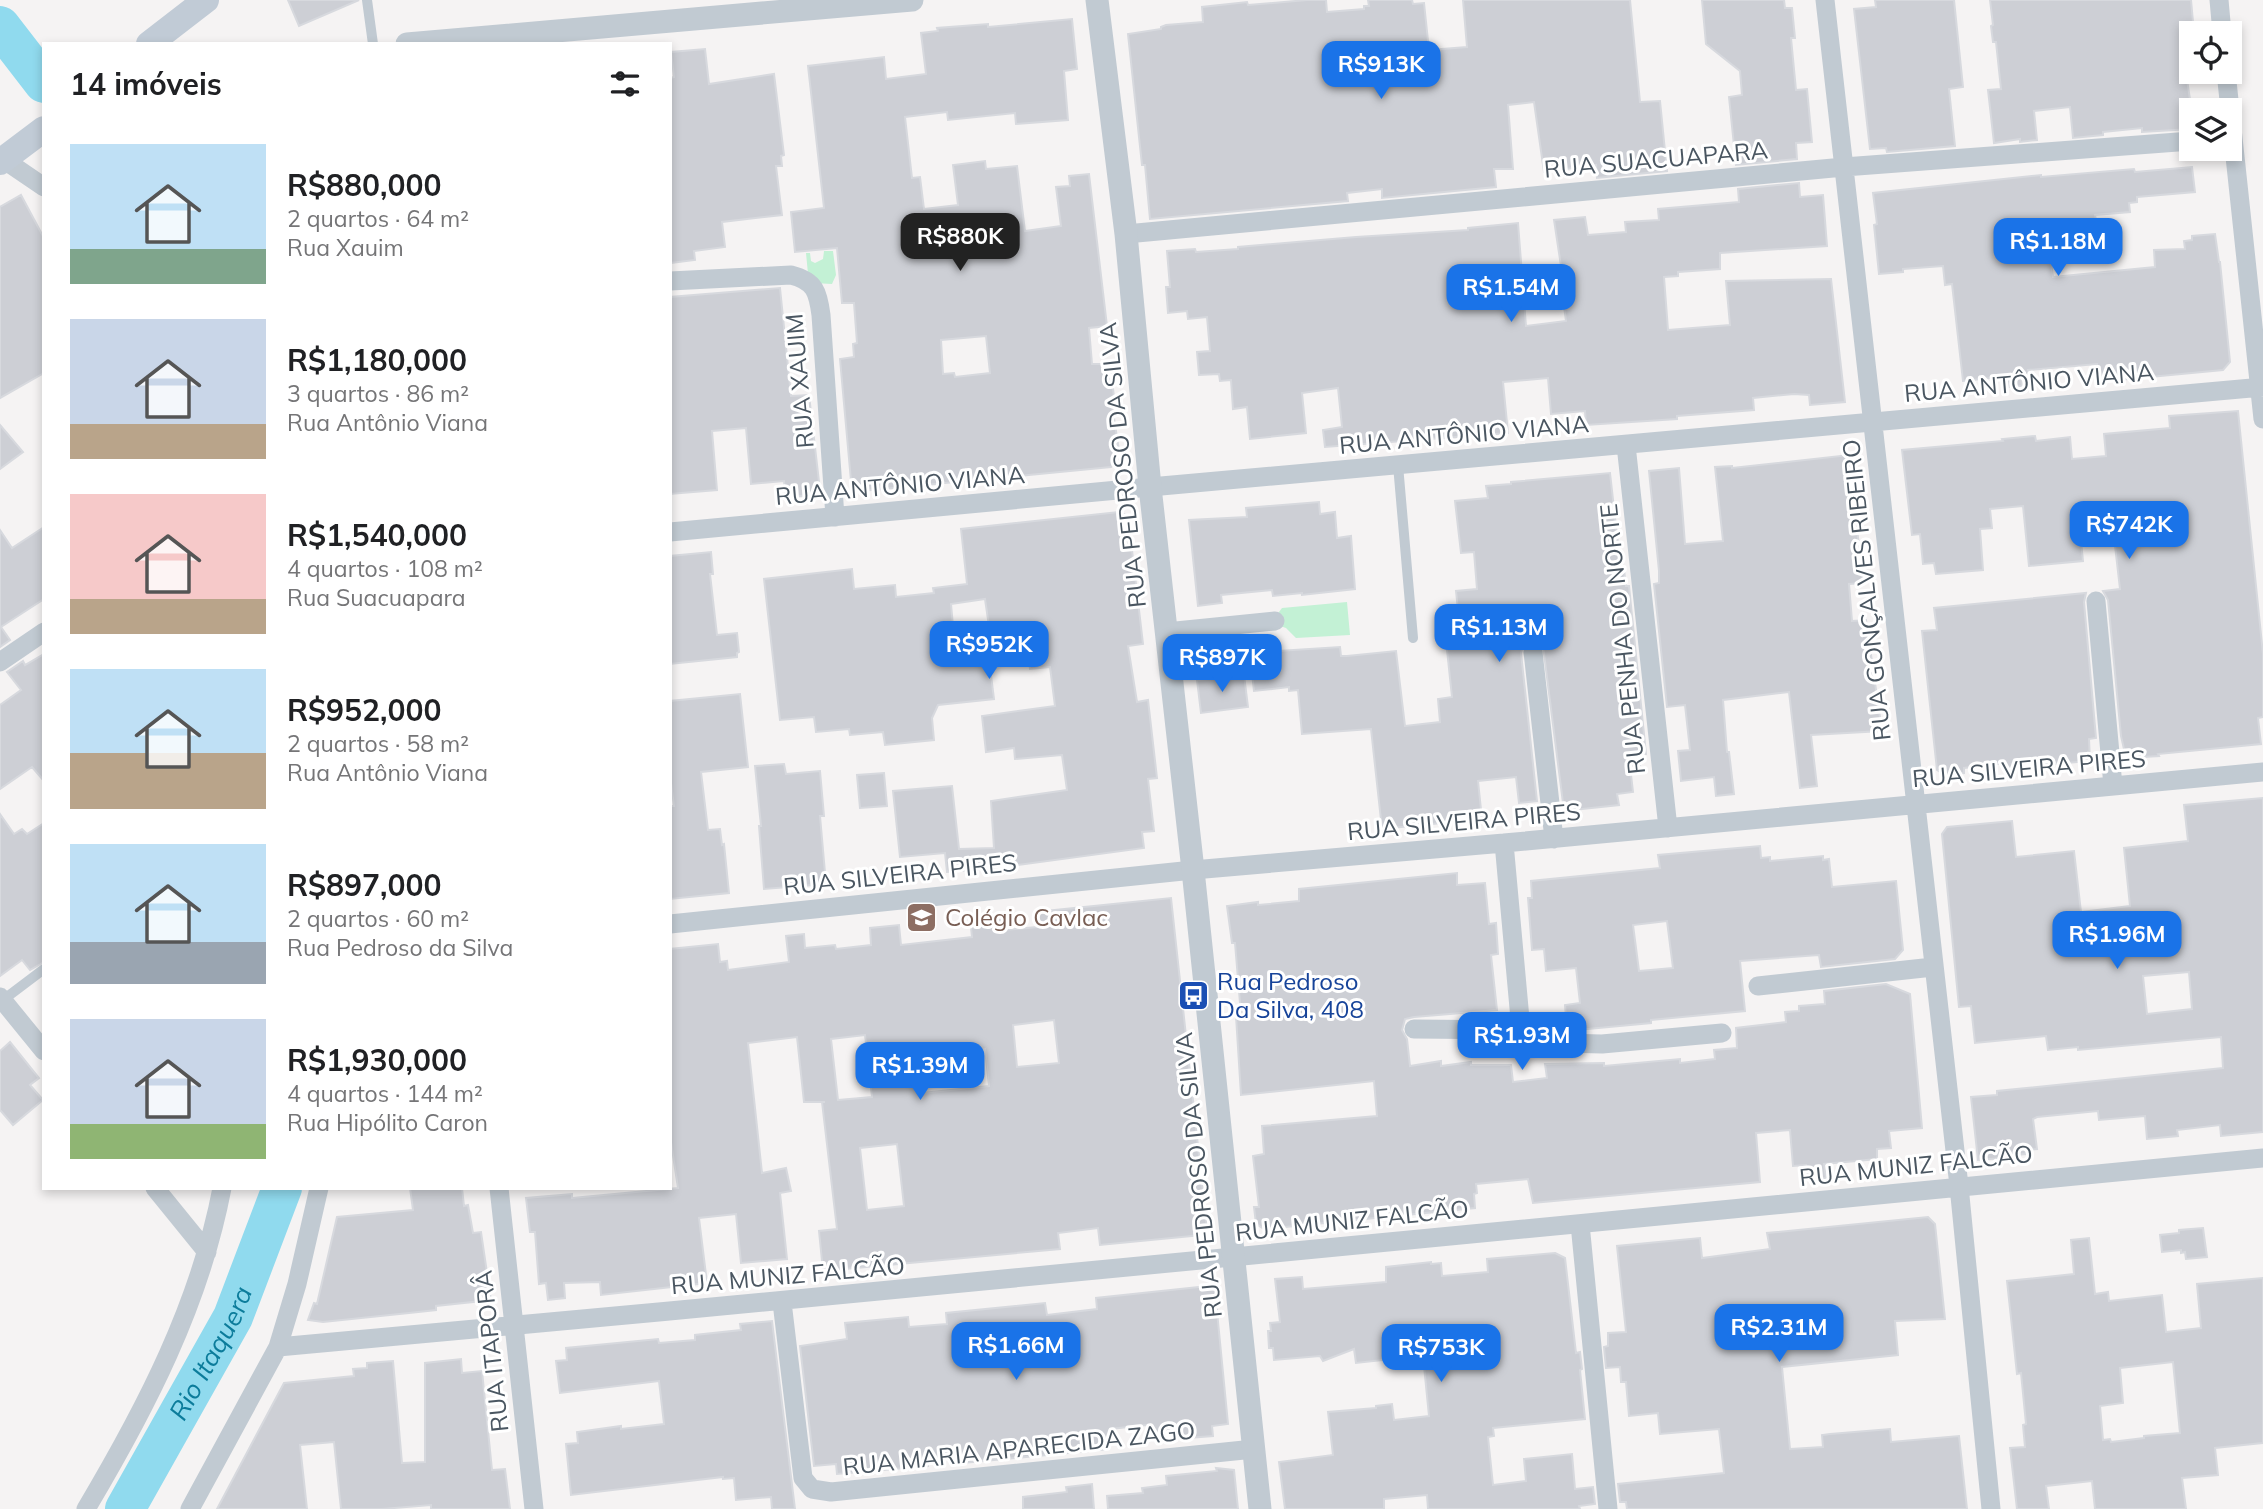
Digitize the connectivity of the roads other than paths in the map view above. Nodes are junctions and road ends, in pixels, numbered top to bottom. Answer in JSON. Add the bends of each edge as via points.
{"nodes":[{"id":1,"x":205,"y":0,"type":"edge"},
{"id":2,"x":366,"y":0,"type":"edge"},
{"id":3,"x":912,"y":0,"type":"edge"},
{"id":4,"x":1097,"y":0,"type":"edge"},
{"id":5,"x":1825,"y":0,"type":"edge"},
{"id":6,"x":2219,"y":0,"type":"edge"},
{"id":7,"x":2221,"y":21,"type":"edge"},
{"id":8,"x":152,"y":42,"type":"edge"},
{"id":9,"x":373,"y":42,"type":"edge"},
{"id":10,"x":430,"y":42,"type":"edge"},
{"id":11,"x":36,"y":135,"type":"edge"},
{"id":12,"x":2179,"y":142,"type":"edge"},
{"id":13,"x":2,"y":160,"type":"edge"},
{"id":14,"x":2235,"y":161,"type":"edge"},
{"id":15,"x":1844,"y":167,"type":"junction"},
{"id":16,"x":42,"y":186,"type":"edge"},
{"id":17,"x":1126,"y":234,"type":"junction"},
{"id":18,"x":672,"y":281,"type":"edge"},
{"id":19,"x":2261,"y":387,"type":"edge"},
{"id":20,"x":2263,"y":419,"type":"edge"},
{"id":21,"x":1873,"y":422,"type":"junction"},
{"id":22,"x":1626,"y":446,"type":"junction"},
{"id":23,"x":1398,"y":465,"type":"junction"},
{"id":24,"x":1150,"y":487,"type":"junction"},
{"id":25,"x":835,"y":517,"type":"junction"},
{"id":26,"x":672,"y":532,"type":"edge"},
{"id":27,"x":2096,"y":601,"type":"dead end"},
{"id":28,"x":1275,"y":621,"type":"dead end"},
{"id":29,"x":1166,"y":632,"type":"junction"},
{"id":30,"x":42,"y":633,"type":"edge"},
{"id":31,"x":1413,"y":638,"type":"dead end"},
{"id":32,"x":1532,"y":652,"type":"dead end"},
{"id":33,"x":0,"y":662,"type":"edge"},
{"id":34,"x":2263,"y":772,"type":"edge"},
{"id":35,"x":2113,"y":786,"type":"junction"},
{"id":36,"x":1915,"y":804,"type":"junction"},
{"id":37,"x":1668,"y":828,"type":"junction"},
{"id":38,"x":1554,"y":839,"type":"junction"},
{"id":39,"x":1504,"y":844,"type":"junction"},
{"id":40,"x":1193,"y":870,"type":"junction"},
{"id":41,"x":672,"y":924,"type":"edge"},
{"id":42,"x":1933,"y":967,"type":"junction"},
{"id":43,"x":42,"y":970,"type":"edge"},
{"id":44,"x":1758,"y":986,"type":"dead end"},
{"id":45,"x":1,"y":999,"type":"edge"},
{"id":46,"x":1414,"y":1028,"type":"dead end"},
{"id":47,"x":1521,"y":1030,"type":"junction"},
{"id":48,"x":1722,"y":1033,"type":"dead end"},
{"id":49,"x":42,"y":1049,"type":"edge"},
{"id":50,"x":2263,"y":1158,"type":"edge"},
{"id":51,"x":1959,"y":1186,"type":"junction"},
{"id":52,"x":157,"y":1190,"type":"edge"},
{"id":53,"x":222,"y":1190,"type":"edge"},
{"id":54,"x":319,"y":1190,"type":"edge"},
{"id":55,"x":499,"y":1190,"type":"edge"},
{"id":56,"x":1580,"y":1224,"type":"junction"},
{"id":57,"x":207,"y":1252,"type":"junction"},
{"id":58,"x":1234,"y":1257,"type":"junction"},
{"id":59,"x":782,"y":1302,"type":"junction"},
{"id":60,"x":513,"y":1326,"type":"junction"},
{"id":61,"x":278,"y":1347,"type":"junction"},
{"id":62,"x":1254,"y":1449,"type":"junction"},
{"id":63,"x":86,"y":1509,"type":"edge"},
{"id":64,"x":190,"y":1509,"type":"edge"},
{"id":65,"x":534,"y":1509,"type":"edge"},
{"id":66,"x":1260,"y":1509,"type":"edge"},
{"id":67,"x":1608,"y":1509,"type":"edge"},
{"id":68,"x":1991,"y":1509,"type":"edge"}],
"edges":[{"from":1,"to":8,"type":"main road"},
{"from":2,"to":9,"type":"lane"},
{"from":3,"to":10,"type":"street"},
{"from":4,"to":17,"type":"street","name":"RUA PEDROSO DA SILVA"},
{"from":5,"to":15,"type":"street","name":"RUA GONÇALVES RIBEIRO"},
{"from":6,"to":7,"type":"street"},
{"from":11,"to":13,"type":"main road"},
{"from":12,"to":15,"type":"street","name":"RUA SUACUAPARA"},
{"from":13,"to":16,"type":"street"},
{"from":14,"to":19,"type":"street"},
{"from":15,"to":17,"type":"street","name":"RUA SUACUAPARA"},
{"from":15,"to":21,"type":"street","name":"RUA GONÇALVES RIBEIRO"},
{"from":17,"to":24,"type":"street","name":"RUA PEDROSO DA SILVA"},
{"from":18,"to":25,"type":"street","name":"RUA XAUIM","via":[[791,275],[812,285],[821,315]]},
{"from":19,"to":20,"type":"street"},
{"from":19,"to":21,"type":"street","name":"RUA ANTÔNIO VIANA"},
{"from":21,"to":22,"type":"street","name":"RUA ANTÔNIO VIANA"},
{"from":21,"to":36,"type":"street","name":"RUA GONÇALVES RIBEIRO"},
{"from":22,"to":23,"type":"street","name":"RUA ANTÔNIO VIANA"},
{"from":22,"to":37,"type":"street","name":"RUA PENHA DO NORTE"},
{"from":23,"to":24,"type":"street","name":"RUA ANTÔNIO VIANA"},
{"from":23,"to":31,"type":"lane"},
{"from":24,"to":25,"type":"street","name":"RUA ANTÔNIO VIANA"},
{"from":24,"to":29,"type":"street","name":"RUA PEDROSO DA SILVA"},
{"from":25,"to":26,"type":"street","name":"RUA ANTÔNIO VIANA"},
{"from":27,"to":35,"type":"street"},
{"from":28,"to":29,"type":"street"},
{"from":29,"to":40,"type":"street","name":"RUA PEDROSO DA SILVA"},
{"from":30,"to":33,"type":"street"},
{"from":32,"to":38,"type":"street"},
{"from":34,"to":35,"type":"street","name":"RUA SILVEIRA PIRES"},
{"from":35,"to":36,"type":"street","name":"RUA SILVEIRA PIRES"},
{"from":36,"to":37,"type":"street","name":"RUA SILVEIRA PIRES"},
{"from":36,"to":42,"type":"street","name":"RUA GONÇALVES RIBEIRO"},
{"from":37,"to":38,"type":"street","name":"RUA SILVEIRA PIRES"},
{"from":38,"to":39,"type":"street","name":"RUA SILVEIRA PIRES"},
{"from":39,"to":40,"type":"street","name":"RUA SILVEIRA PIRES"},
{"from":39,"to":47,"type":"street"},
{"from":40,"to":41,"type":"street","name":"RUA SILVEIRA PIRES"},
{"from":40,"to":58,"type":"street","name":"RUA PEDROSO DA SILVA"},
{"from":42,"to":44,"type":"street"},
{"from":42,"to":51,"type":"street","name":"RUA GONÇALVES RIBEIRO"},
{"from":43,"to":45,"type":"lane"},
{"from":45,"to":49,"type":"street"},
{"from":46,"to":47,"type":"street"},
{"from":47,"to":48,"type":"street","via":[[1561,1043],[1602,1044]]},
{"from":50,"to":51,"type":"street","name":"RUA MUNIZ FALCÃO"},
{"from":51,"to":56,"type":"street","name":"RUA MUNIZ FALCÃO"},
{"from":51,"to":68,"type":"street","name":"RUA GONÇALVES RIBEIRO"},
{"from":52,"to":57,"type":"street"},
{"from":53,"to":57,"type":"street"},
{"from":54,"to":61,"type":"street"},
{"from":55,"to":60,"type":"street","name":"RUA ITAPORÂ"},
{"from":56,"to":58,"type":"street","name":"RUA MUNIZ FALCÃO"},
{"from":56,"to":67,"type":"street"},
{"from":57,"to":63,"type":"street","via":[[181,1328]]},
{"from":58,"to":59,"type":"street","name":"RUA MUNIZ FALCÃO"},
{"from":58,"to":62,"type":"street","name":"RUA PEDROSO DA SILVA"},
{"from":59,"to":60,"type":"street","name":"RUA MUNIZ FALCÃO"},
{"from":59,"to":62,"type":"street","name":"RUA MARIA APARECIDA ZAGO","via":[[803,1478],[812,1489],[831,1492]]},
{"from":60,"to":61,"type":"street","name":"RUA MUNIZ FALCÃO"},
{"from":60,"to":65,"type":"street","name":"RUA ITAPORÂ"},
{"from":61,"to":64,"type":"street"},
{"from":62,"to":66,"type":"street","name":"RUA PEDROSO DA SILVA"}]}
